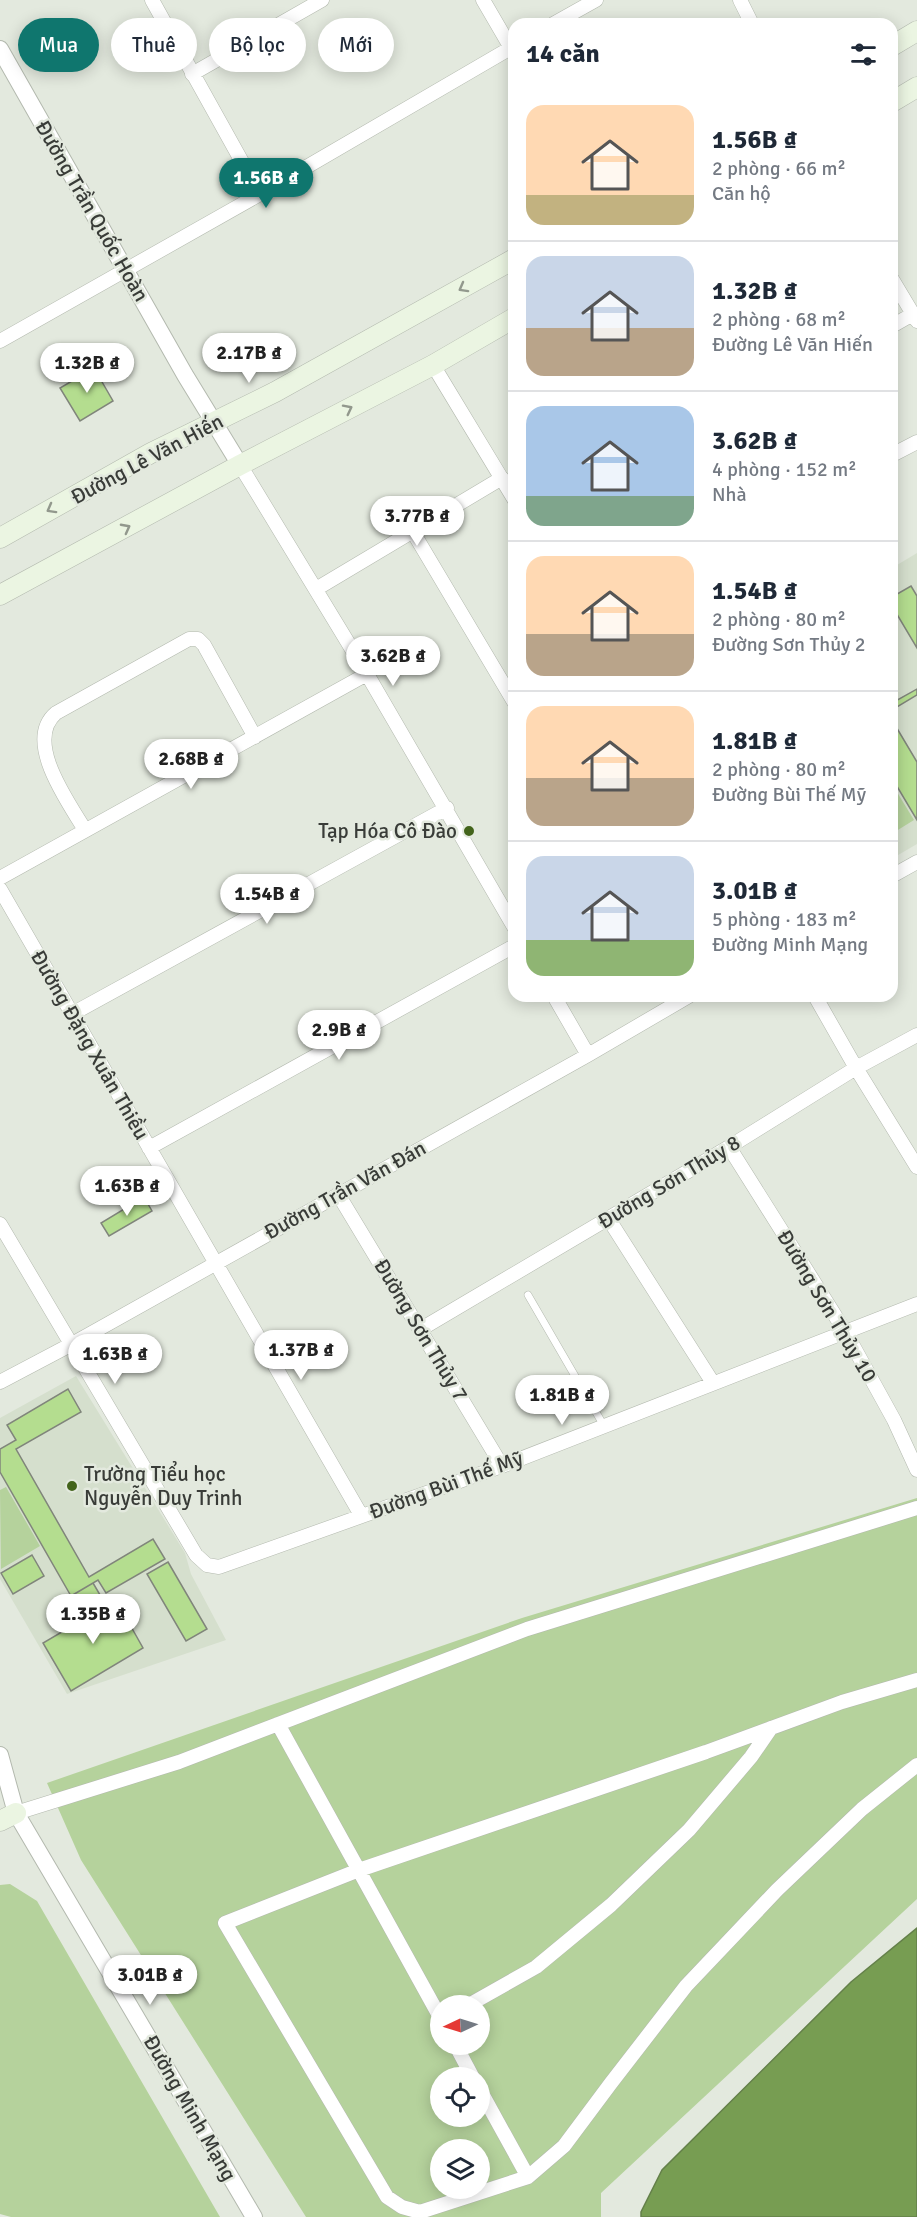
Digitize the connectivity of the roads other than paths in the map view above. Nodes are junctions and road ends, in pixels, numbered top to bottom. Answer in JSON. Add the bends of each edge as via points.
{"nodes":[{"id":1,"x":152,"y":0,"type":"edge"},
{"id":2,"x":322,"y":0,"type":"edge"},
{"id":3,"x":483,"y":0,"type":"edge"},
{"id":4,"x":596,"y":0,"type":"edge"},
{"id":5,"x":740,"y":0,"type":"edge"},
{"id":6,"x":564,"y":18,"type":"edge"},
{"id":7,"x":749,"y":18,"type":"edge"},
{"id":8,"x":917,"y":31,"type":"edge"},
{"id":9,"x":508,"y":39,"type":"edge"},
{"id":10,"x":898,"y":42,"type":"edge"},
{"id":11,"x":0,"y":49,"type":"edge"},
{"id":12,"x":508,"y":50,"type":"edge"},
{"id":13,"x":192,"y":74,"type":"junction"},
{"id":14,"x":917,"y":87,"type":"edge"},
{"id":15,"x":898,"y":98,"type":"edge"},
{"id":16,"x":260,"y":194,"type":"junction"},
{"id":17,"x":508,"y":262,"type":"edge"},
{"id":18,"x":125,"y":270,"type":"junction"},
{"id":19,"x":898,"y":289,"type":"edge"},
{"id":20,"x":915,"y":318,"type":"edge"},
{"id":21,"x":508,"y":321,"type":"edge"},
{"id":22,"x":898,"y":324,"type":"edge"},
{"id":23,"x":0,"y":341,"type":"edge"},
{"id":24,"x":433,"y":365,"type":"junction"},
{"id":25,"x":215,"y":423,"type":"junction"},
{"id":26,"x":917,"y":442,"type":"edge"},
{"id":27,"x":898,"y":452,"type":"edge"},
{"id":28,"x":240,"y":465,"type":"junction"},
{"id":29,"x":502,"y":478,"type":"junction"},
{"id":30,"x":508,"y":488,"type":"edge"},
{"id":31,"x":413,"y":532,"type":"junction"},
{"id":32,"x":0,"y":538,"type":"edge"},
{"id":33,"x":316,"y":589,"type":"junction"},
{"id":34,"x":0,"y":595,"type":"edge"},
{"id":35,"x":367,"y":674,"type":"junction"},
{"id":36,"x":508,"y":692,"type":"edge"},
{"id":37,"x":255,"y":736,"type":"junction"},
{"id":38,"x":447,"y":808,"type":"junction"},
{"id":39,"x":85,"y":830,"type":"junction"},
{"id":40,"x":917,"y":862,"type":"edge"},
{"id":41,"x":898,"y":873,"type":"edge"},
{"id":42,"x":0,"y":878,"type":"edge"},
{"id":43,"x":0,"y":889,"type":"edge"},
{"id":44,"x":508,"y":916,"type":"edge"},
{"id":45,"x":508,"y":949,"type":"edge"},
{"id":46,"x":557,"y":1002,"type":"edge"},
{"id":47,"x":679,"y":1002,"type":"edge"},
{"id":48,"x":818,"y":1002,"type":"edge"},
{"id":49,"x":72,"y":1014,"type":"junction"},
{"id":50,"x":917,"y":1035,"type":"edge"},
{"id":51,"x":588,"y":1055,"type":"junction"},
{"id":52,"x":856,"y":1068,"type":"junction"},
{"id":53,"x":729,"y":1147,"type":"junction"},
{"id":54,"x":149,"y":1148,"type":"junction"},
{"id":55,"x":915,"y":1158,"type":"edge"},
{"id":56,"x":338,"y":1194,"type":"junction"},
{"id":57,"x":608,"y":1218,"type":"junction"},
{"id":58,"x":0,"y":1224,"type":"edge"},
{"id":59,"x":215,"y":1263,"type":"junction"},
{"id":60,"x":528,"y":1295,"type":"dead end"},
{"id":61,"x":917,"y":1304,"type":"edge"},
{"id":62,"x":422,"y":1329,"type":"junction"},
{"id":63,"x":846,"y":1333,"type":"junction"},
{"id":64,"x":72,"y":1344,"type":"junction"},
{"id":65,"x":0,"y":1382,"type":"edge"},
{"id":66,"x":713,"y":1383,"type":"junction"},
{"id":67,"x":604,"y":1426,"type":"junction"},
{"id":68,"x":502,"y":1466,"type":"junction"},
{"id":69,"x":917,"y":1470,"type":"edge"},
{"id":70,"x":917,"y":1508,"type":"edge"},
{"id":71,"x":361,"y":1515,"type":"junction"},
{"id":72,"x":917,"y":1680,"type":"edge"},
{"id":73,"x":278,"y":1724,"type":"junction"},
{"id":74,"x":771,"y":1728,"type":"junction"},
{"id":75,"x":0,"y":1755,"type":"edge"},
{"id":76,"x":917,"y":1765,"type":"edge"},
{"id":77,"x":0,"y":1796,"type":"edge"},
{"id":78,"x":8,"y":1817,"type":"edge"},
{"id":79,"x":359,"y":1870,"type":"junction"},
{"id":80,"x":486,"y":1995,"type":"edge"},
{"id":81,"x":430,"y":1999,"type":"edge"},
{"id":82,"x":490,"y":2108,"type":"edge"},
{"id":83,"x":528,"y":2177,"type":"junction"},
{"id":84,"x":254,"y":2217,"type":"edge"}],
"edges":[{"from":1,"to":13,"type":"street"},
{"from":2,"to":13,"type":"street"},
{"from":3,"to":9,"type":"street"},
{"from":4,"to":6,"type":"street"},
{"from":5,"to":7,"type":"street"},
{"from":8,"to":10,"type":"main road"},
{"from":11,"to":18,"type":"street","name":"Đường Trần Quốc Hoàn"},
{"from":12,"to":16,"type":"street"},
{"from":13,"to":16,"type":"street"},
{"from":14,"to":15,"type":"main road"},
{"from":16,"to":18,"type":"street"},
{"from":17,"to":25,"type":"main road","name":"Đường Lê Văn Hiến","one_way":true},
{"from":18,"to":23,"type":"street"},
{"from":18,"to":25,"type":"street","name":"Đường Trần Quốc Hoàn"},
{"from":19,"to":20,"type":"street"},
{"from":20,"to":22,"type":"street"},
{"from":21,"to":24,"type":"main road"},
{"from":28,"to":24,"type":"main road","one_way":true},
{"from":24,"to":29,"type":"street"},
{"from":25,"to":28,"type":"street","name":"Đường Trần Quốc Hoàn"},
{"from":25,"to":32,"type":"main road","name":"Đường Lê Văn Hiến","one_way":true,"via":[[151,453]]},
{"from":26,"to":27,"type":"street"},
{"from":28,"to":33,"type":"street"},
{"from":34,"to":28,"type":"main road","one_way":true},
{"from":29,"to":30,"type":"street"},
{"from":29,"to":31,"type":"street"},
{"from":31,"to":33,"type":"street"},
{"from":31,"to":36,"type":"street"},
{"from":33,"to":35,"type":"street"},
{"from":35,"to":37,"type":"street"},
{"from":35,"to":38,"type":"street"},
{"from":37,"to":39,"type":"street"},
{"from":37,"to":39,"type":"street","via":[[198,639],[189,639],[116,679],[49,718],[46,732],[48,764]]},
{"from":38,"to":44,"type":"street"},
{"from":38,"to":49,"type":"street"},
{"from":39,"to":42,"type":"street"},
{"from":40,"to":41,"type":"street"},
{"from":43,"to":49,"type":"street","name":"Đường Đặng Xuân Thiều"},
{"from":45,"to":54,"type":"street"},
{"from":46,"to":51,"type":"street"},
{"from":47,"to":51,"type":"street","name":"Đường Trần Văn Đán"},
{"from":48,"to":52,"type":"street"},
{"from":49,"to":54,"type":"street","name":"Đường Đặng Xuân Thiều"},
{"from":50,"to":52,"type":"street","name":"Đường Sơn Thủy 8"},
{"from":51,"to":56,"type":"street","name":"Đường Trần Văn Đán"},
{"from":52,"to":53,"type":"street","name":"Đường Sơn Thủy 8"},
{"from":52,"to":55,"type":"street"},
{"from":53,"to":57,"type":"street","name":"Đường Sơn Thủy 8"},
{"from":53,"to":63,"type":"street","name":"Đường Sơn Thủy 10"},
{"from":54,"to":59,"type":"street","name":"Đường Đặng Xuân Thiều"},
{"from":56,"to":59,"type":"street","name":"Đường Trần Văn Đán"},
{"from":56,"to":62,"type":"street","name":"Đường Sơn Thủy 7"},
{"from":57,"to":62,"type":"street","name":"Đường Sơn Thủy 8"},
{"from":57,"to":66,"type":"street"},
{"from":58,"to":64,"type":"street"},
{"from":59,"to":64,"type":"street","name":"Đường Trần Văn Đán"},
{"from":59,"to":71,"type":"street","name":"Đường Đặng Xuân Thiều"},
{"from":60,"to":67,"type":"lane"},
{"from":61,"to":63,"type":"street","name":"Đường Bùi Thế Mỹ"},
{"from":62,"to":68,"type":"street","name":"Đường Sơn Thủy 7"},
{"from":63,"to":66,"type":"street","name":"Đường Bùi Thế Mỹ"},
{"from":63,"to":69,"type":"street","name":"Đường Sơn Thủy 10"},
{"from":64,"to":65,"type":"street","name":"Đường Trần Văn Đán"},
{"from":64,"to":71,"type":"street","name":"Đường Bùi Thế Mỹ","via":[[196,1555],[207,1565],[219,1567]]},
{"from":66,"to":67,"type":"street","name":"Đường Bùi Thế Mỹ"},
{"from":67,"to":68,"type":"street","name":"Đường Bùi Thế Mỹ"},
{"from":68,"to":71,"type":"street","name":"Đường Bùi Thế Mỹ"},
{"from":70,"to":73,"type":"street","via":[[527,1629]]},
{"from":72,"to":74,"type":"street"},
{"from":73,"to":78,"type":"street","via":[[179,1762]]},
{"from":73,"to":79,"type":"street"},
{"from":74,"to":79,"type":"street"},
{"from":74,"to":80,"type":"street","via":[[689,1830],[611,1905],[536,1967]]},
{"from":75,"to":78,"type":"street","name":"Đường Minh Mạng"},
{"from":76,"to":83,"type":"street","via":[[862,1809],[777,1890],[686,1986],[564,2146]]},
{"from":77,"to":78,"type":"street","name":"Đường Minh Mạng"},
{"from":78,"to":84,"type":"street","name":"Đường Minh Mạng"},
{"from":79,"to":81,"type":"street"},
{"from":79,"to":83,"type":"street","via":[[225,1923],[387,2197],[420,2212]]},
{"from":82,"to":83,"type":"street"}]}
